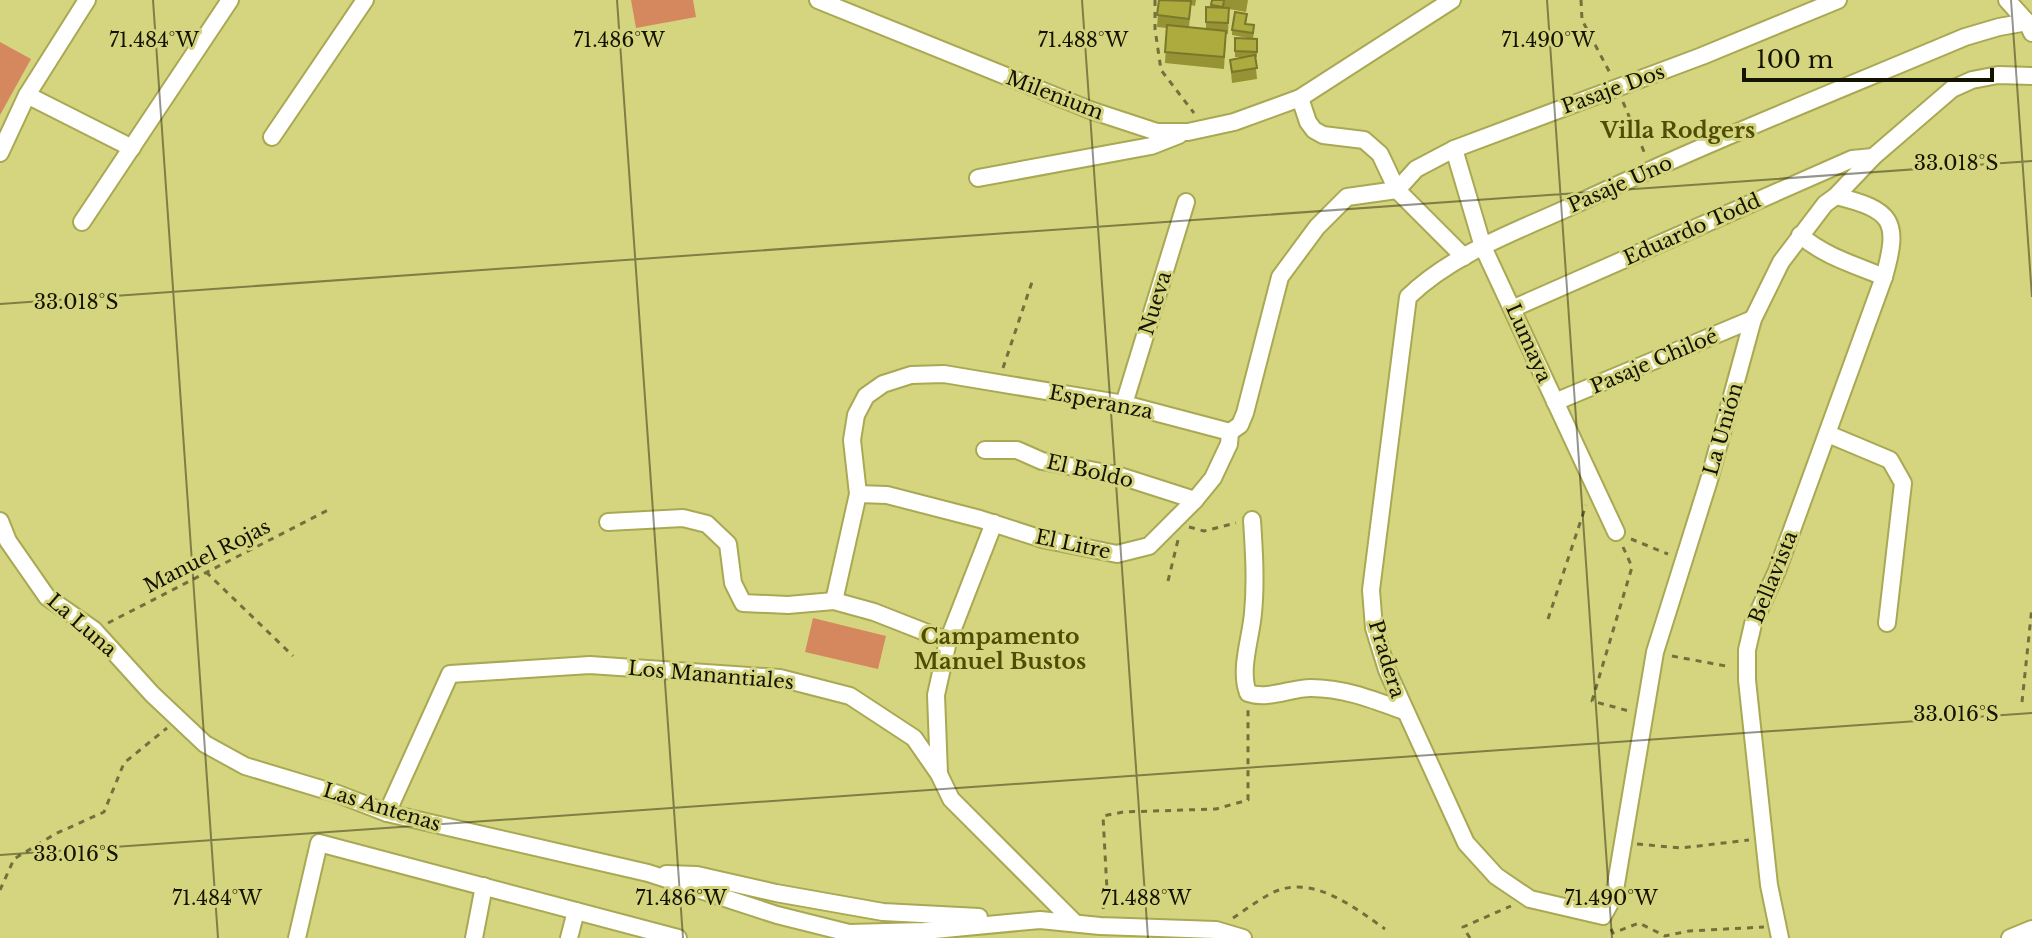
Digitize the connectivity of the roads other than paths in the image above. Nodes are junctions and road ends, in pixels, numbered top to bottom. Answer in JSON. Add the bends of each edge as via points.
{"nodes":[{"id":1,"x":87,"y":0,"type":"edge"},
{"id":2,"x":230,"y":0,"type":"edge"},
{"id":3,"x":1452,"y":0,"type":"edge"},
{"id":4,"x":1838,"y":0,"type":"edge"},
{"id":5,"x":2007,"y":0,"type":"edge"},
{"id":6,"x":821,"y":1,"type":"edge"},
{"id":7,"x":358,"y":2,"type":"edge"},
{"id":8,"x":2029,"y":27,"type":"edge"},
{"id":9,"x":2032,"y":76,"type":"edge"},
{"id":10,"x":27,"y":95,"type":"junction"},
{"id":11,"x":1300,"y":98,"type":"junction"},
{"id":12,"x":1188,"y":132,"type":"junction"},
{"id":13,"x":272,"y":137,"type":"dead end"},
{"id":14,"x":132,"y":148,"type":"junction"},
{"id":15,"x":1454,"y":149,"type":"junction"},
{"id":16,"x":0,"y":153,"type":"edge"},
{"id":17,"x":1873,"y":157,"type":"junction"},
{"id":18,"x":978,"y":178,"type":"dead end"},
{"id":19,"x":1397,"y":190,"type":"junction"},
{"id":20,"x":1836,"y":196,"type":"junction"},
{"id":21,"x":1186,"y":202,"type":"dead end"},
{"id":22,"x":82,"y":222,"type":"dead end"},
{"id":23,"x":1800,"y":235,"type":"junction"},
{"id":24,"x":1483,"y":247,"type":"junction"},
{"id":25,"x":1464,"y":257,"type":"junction"},
{"id":26,"x":1884,"y":277,"type":"junction"},
{"id":27,"x":1514,"y":308,"type":"junction"},
{"id":28,"x":1753,"y":319,"type":"junction"},
{"id":29,"x":1555,"y":402,"type":"junction"},
{"id":30,"x":1124,"y":404,"type":"junction"},
{"id":31,"x":1230,"y":432,"type":"junction"},
{"id":32,"x":1828,"y":434,"type":"junction"},
{"id":33,"x":985,"y":450,"type":"dead end"},
{"id":34,"x":858,"y":494,"type":"junction"},
{"id":35,"x":1195,"y":500,"type":"junction"},
{"id":36,"x":1252,"y":520,"type":"road end"},
{"id":37,"x":0,"y":521,"type":"edge"},
{"id":38,"x":608,"y":522,"type":"dead end"},
{"id":39,"x":994,"y":523,"type":"junction"},
{"id":40,"x":1616,"y":532,"type":"road end"},
{"id":41,"x":834,"y":601,"type":"junction"},
{"id":42,"x":1887,"y":623,"type":"dead end"},
{"id":43,"x":948,"y":641,"type":"junction"},
{"id":44,"x":1404,"y":711,"type":"junction"},
{"id":45,"x":177,"y":719,"type":"joint"},
{"id":46,"x":939,"y":774,"type":"junction"},
{"id":47,"x":387,"y":813,"type":"junction"},
{"id":48,"x":648,"y":873,"type":"junction"},
{"id":49,"x":484,"y":886,"type":"junction"},
{"id":50,"x":576,"y":911,"type":"junction"},
{"id":51,"x":1603,"y":916,"type":"joint"},
{"id":52,"x":1040,"y":920,"type":"junction"},
{"id":53,"x":1073,"y":921,"type":"junction"},
{"id":54,"x":2032,"y":929,"type":"edge"},
{"id":55,"x":986,"y":931,"type":"edge"},
{"id":56,"x":1778,"y":932,"type":"edge"},
{"id":57,"x":1218,"y":934,"type":"edge"},
{"id":58,"x":659,"y":936,"type":"edge"},
{"id":59,"x":297,"y":938,"type":"edge"},
{"id":60,"x":474,"y":938,"type":"edge"},
{"id":61,"x":569,"y":938,"type":"edge"},
{"id":62,"x":678,"y":938,"type":"edge"},
{"id":63,"x":1243,"y":938,"type":"edge"},
{"id":64,"x":2010,"y":938,"type":"edge"}],
"edges":[{"from":1,"to":10,"type":"street"},
{"from":2,"to":14,"type":"street"},
{"from":3,"to":11,"type":"street","name":"Milenium"},
{"from":4,"to":15,"type":"street","name":"Pasaje Dos"},
{"from":5,"to":8,"type":"street"},
{"from":6,"to":12,"type":"street","name":"Milenium","via":[[1090,110],[1157,132]]},
{"from":7,"to":13,"type":"street"},
{"from":8,"to":24,"type":"street","name":"Pasaje Uno","via":[[1999,27],[1965,37],[1651,169]]},
{"from":9,"to":17,"type":"street","name":"La Unión","via":[[1998,75],[1952,89]]},
{"from":10,"to":14,"type":"street"},
{"from":10,"to":16,"type":"street"},
{"from":11,"to":12,"type":"street","name":"Milenium"},
{"from":11,"to":19,"type":"street","via":[[1314,130],[1364,140],[1380,154]]},
{"from":12,"to":18,"type":"street","via":[[1151,146]]},
{"from":14,"to":22,"type":"street"},
{"from":15,"to":19,"type":"street","name":"Pasaje Dos","via":[[1416,169]]},
{"from":15,"to":24,"type":"street","name":"Lumaya"},
{"from":17,"to":20,"type":"street","name":"La Unión"},
{"from":17,"to":27,"type":"street","name":"Eduardo Todd","via":[[1852,159]]},
{"from":19,"to":25,"type":"street"},
{"from":19,"to":31,"type":"street","via":[[1347,197],[1280,277],[1245,413]]},
{"from":20,"to":23,"type":"street","name":"La Unión"},
{"from":20,"to":26,"type":"street","name":"Bellavista","via":[[1883,213],[1890,224]]},
{"from":21,"to":30,"type":"street","name":"Nueva"},
{"from":23,"to":26,"type":"street","via":[[1813,246]]},
{"from":23,"to":28,"type":"street","name":"La Unión"},
{"from":24,"to":25,"type":"street","name":"Pradera"},
{"from":24,"to":27,"type":"street","name":"Lumaya"},
{"from":25,"to":44,"type":"street","name":"Pradera","via":[[1408,297],[1403,324],[1371,590],[1374,628]]},
{"from":26,"to":32,"type":"street","name":"Bellavista"},
{"from":27,"to":29,"type":"street","name":"Lumaya"},
{"from":28,"to":29,"type":"street","name":"Pasaje Chiloé"},
{"from":28,"to":51,"type":"street","name":"La Unión","via":[[1655,652],[1614,896]]},
{"from":29,"to":40,"type":"street","name":"Lumaya"},
{"from":30,"to":31,"type":"street","name":"Esperanza"},
{"from":30,"to":34,"type":"street","name":"Esperanza","via":[[944,374],[911,375],[883,384],[866,396],[856,415],[852,440]]},
{"from":31,"to":35,"type":"street","name":"El Litre","via":[[1213,478]]},
{"from":32,"to":42,"type":"street","via":[[1890,460],[1903,483]]},
{"from":32,"to":56,"type":"street","name":"Bellavista","via":[[1747,650]]},
{"from":33,"to":35,"type":"street","name":"El Boldo","via":[[1017,450]]},
{"from":34,"to":39,"type":"street","name":"El Litre","via":[[887,495]]},
{"from":34,"to":41,"type":"street","name":"Esperanza"},
{"from":35,"to":39,"type":"street","name":"El Litre","via":[[1149,546],[1117,554]]},
{"from":36,"to":44,"type":"street","via":[[1255,573],[1248,693],[1341,691]]},
{"from":37,"to":45,"type":"street","name":"La Luna","via":[[47,597],[94,630]]},
{"from":38,"to":41,"type":"street","via":[[683,518],[707,524],[728,544],[733,583],[743,603]]},
{"from":39,"to":43,"type":"street"},
{"from":41,"to":43,"type":"street"},
{"from":43,"to":46,"type":"street","via":[[936,695]]},
{"from":44,"to":51,"type":"street","name":"Pradera","via":[[1466,843],[1496,876],[1530,899]]},
{"from":45,"to":47,"type":"street","name":"Las Antenas","via":[[205,744],[245,766]]},
{"from":46,"to":47,"type":"street","name":"Los Manantiales","via":[[914,738],[850,696],[780,678],[590,665],[450,674]]},
{"from":46,"to":53,"type":"street","name":"Los Manantiales","via":[[951,799]]},
{"from":47,"to":48,"type":"street","name":"Las Antenas"},
{"from":48,"to":52,"type":"street","name":"Las Antenas","via":[[697,875],[883,912]]},
{"from":48,"to":55,"type":"street","name":"Las Antenas","via":[[849,933]]},
{"from":49,"to":50,"type":"street"},
{"from":49,"to":59,"type":"street","via":[[319,843]]},
{"from":49,"to":60,"type":"street"},
{"from":50,"to":58,"type":"street"},
{"from":50,"to":61,"type":"street"},
{"from":52,"to":53,"type":"street","name":"Las Antenas"},
{"from":52,"to":55,"type":"street","name":"Las Antenas"},
{"from":53,"to":57,"type":"street","name":"Las Antenas"},
{"from":54,"to":64,"type":"street"},
{"from":57,"to":63,"type":"street","name":"Las Antenas"},
{"from":58,"to":62,"type":"street"}]}
